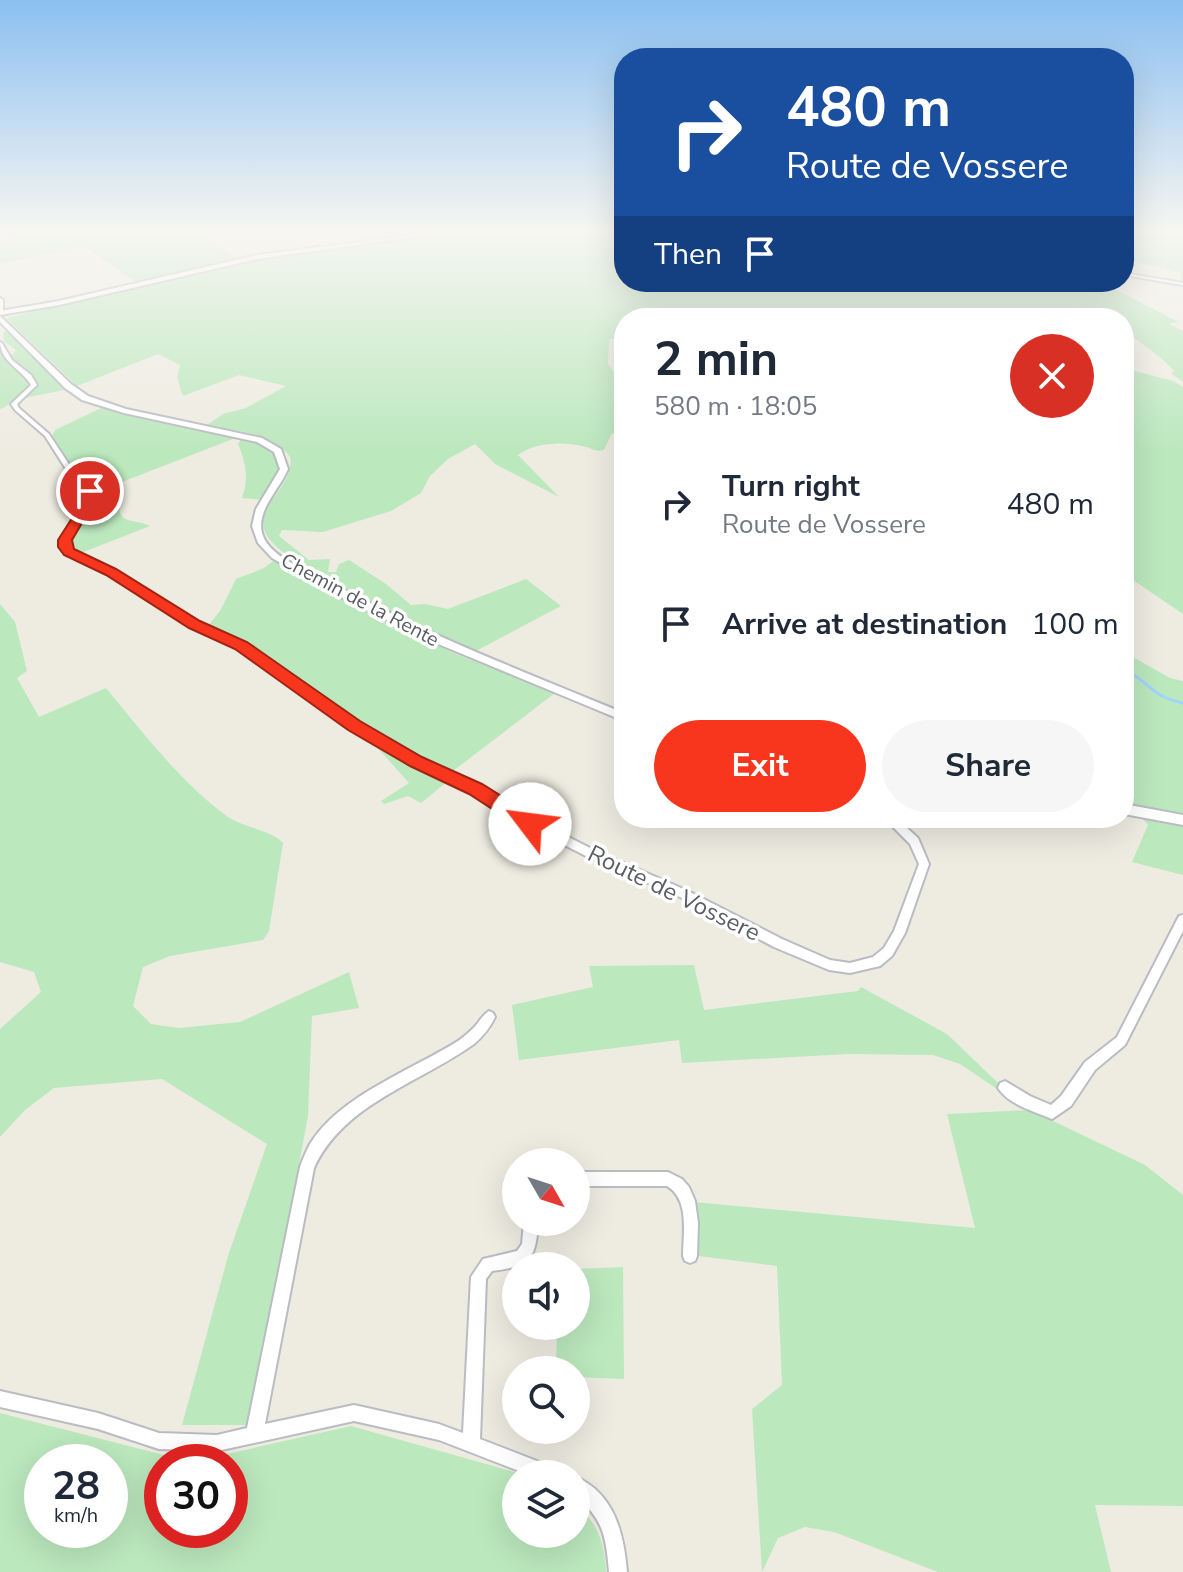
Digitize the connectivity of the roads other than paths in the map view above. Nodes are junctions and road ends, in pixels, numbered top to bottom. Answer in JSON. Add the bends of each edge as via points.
{"nodes":[{"id":1,"x":46,"y":306,"type":"edge"},
{"id":2,"x":1,"y":318,"type":"edge"},
{"id":3,"x":0,"y":344,"type":"edge"},
{"id":4,"x":614,"y":713,"type":"edge"},
{"id":5,"x":1134,"y":811,"type":"edge"},
{"id":6,"x":1183,"y":820,"type":"edge"},
{"id":7,"x":900,"y":828,"type":"edge"},
{"id":8,"x":1183,"y":920,"type":"edge"},
{"id":9,"x":489,"y":1017,"type":"dead end"},
{"id":10,"x":1005,"y":1088,"type":"dead end"},
{"id":11,"x":590,"y":1179,"type":"edge"},
{"id":12,"x":530,"y":1236,"type":"edge"},
{"id":13,"x":690,"y":1256,"type":"dead end"},
{"id":14,"x":0,"y":1399,"type":"edge"},
{"id":15,"x":254,"y":1436,"type":"junction"},
{"id":16,"x":471,"y":1445,"type":"junction"},
{"id":17,"x":511,"y":1460,"type":"edge"},
{"id":18,"x":590,"y":1496,"type":"edge"},
{"id":19,"x":618,"y":1572,"type":"edge"}],
"edges":[{"from":1,"to":2,"type":"main road"},
{"from":2,"to":4,"type":"street","name":"Chemin de la Rente","via":[[68,386],[95,403],[249,437],[274,448],[284,469],[256,526],[262,542],[279,558],[442,644]]},
{"from":3,"to":7,"type":"street","name":"Route de Vossere","via":[[34,385],[14,404],[17,409],[47,435],[73,476],[90,491],[65,540],[67,550],[241,646],[331,711],[518,818],[778,943],[829,965],[850,968],[876,962],[888,952],[923,871],[914,841]]},
{"from":5,"to":6,"type":"street"},
{"from":8,"to":10,"type":"street","via":[[1121,1041],[1090,1066],[1066,1101],[1052,1112]]},
{"from":9,"to":15,"type":"street","via":[[473,1038],[338,1121],[318,1141],[307,1167]]},
{"from":11,"to":13,"type":"street","via":[[675,1181],[688,1198]]},
{"from":12,"to":16,"type":"street","via":[[525,1256],[488,1264],[479,1277]]},
{"from":14,"to":15,"type":"street","via":[[159,1441],[217,1443]]},
{"from":15,"to":16,"type":"street","via":[[354,1413],[439,1432]]},
{"from":16,"to":17,"type":"street"},
{"from":18,"to":19,"type":"street","via":[[610,1518]]}]}
